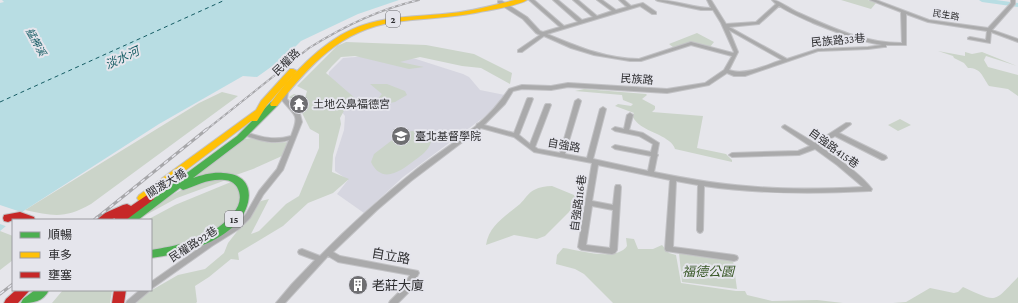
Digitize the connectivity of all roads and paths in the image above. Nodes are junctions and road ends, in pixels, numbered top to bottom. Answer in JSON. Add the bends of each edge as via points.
{"nodes":[{"id":1,"x":524,"y":0,"type":"edge"},
{"id":2,"x":531,"y":0,"type":"edge"},
{"id":3,"x":555,"y":0,"type":"edge"},
{"id":4,"x":575,"y":0,"type":"edge"},
{"id":5,"x":599,"y":0,"type":"edge"},
{"id":6,"x":621,"y":0,"type":"edge"},
{"id":7,"x":658,"y":0,"type":"edge"},
{"id":8,"x":709,"y":0,"type":"edge"},
{"id":9,"x":774,"y":0,"type":"edge"},
{"id":10,"x":872,"y":0,"type":"edge"},
{"id":11,"x":505,"y":2,"type":"edge"},
{"id":12,"x":1012,"y":3,"type":"edge"},
{"id":13,"x":779,"y":4,"type":"junction"},
{"id":14,"x":630,"y":7,"type":"junction"},
{"id":15,"x":714,"y":9,"type":"junction"},
{"id":16,"x":614,"y":11,"type":"junction"},
{"id":17,"x":903,"y":11,"type":"junction"},
{"id":18,"x":654,"y":13,"type":"dead end"},
{"id":19,"x":596,"y":17,"type":"junction"},
{"id":20,"x":580,"y":21,"type":"junction"},
{"id":21,"x":723,"y":26,"type":"junction"},
{"id":22,"x":562,"y":27,"type":"junction"},
{"id":23,"x":989,"y":30,"type":"junction"},
{"id":24,"x":543,"y":34,"type":"junction"},
{"id":25,"x":970,"y":38,"type":"dead end"},
{"id":26,"x":1018,"y":41,"type":"edge"},
{"id":27,"x":893,"y":44,"type":"junction"},
{"id":28,"x":520,"y":51,"type":"dead end"},
{"id":29,"x":735,"y":55,"type":"junction"},
{"id":30,"x":786,"y":60,"type":"junction"},
{"id":31,"x":726,"y":71,"type":"junction"},
{"id":32,"x":285,"y":90,"type":"junction"},
{"id":33,"x":530,"y":99,"type":"dead end"},
{"id":34,"x":578,"y":101,"type":"dead end"},
{"id":35,"x":548,"y":105,"type":"dead end"},
{"id":36,"x":603,"y":109,"type":"dead end"},
{"id":37,"x":259,"y":111,"type":"junction"},
{"id":38,"x":630,"y":115,"type":"dead end"},
{"id":39,"x":848,"y":124,"type":"dead end"},
{"id":40,"x":479,"y":125,"type":"junction"},
{"id":41,"x":785,"y":127,"type":"dead end"},
{"id":42,"x":615,"y":129,"type":"dead end"},
{"id":43,"x":626,"y":131,"type":"junction"},
{"id":44,"x":245,"y":134,"type":"junction"},
{"id":45,"x":834,"y":134,"type":"junction"},
{"id":46,"x":516,"y":136,"type":"junction"},
{"id":47,"x":293,"y":137,"type":"junction"},
{"id":48,"x":815,"y":146,"type":"junction"},
{"id":49,"x":532,"y":147,"type":"junction"},
{"id":50,"x":615,"y":147,"type":"dead end"},
{"id":51,"x":655,"y":154,"type":"junction"},
{"id":52,"x":732,"y":154,"type":"dead end"},
{"id":53,"x":562,"y":156,"type":"junction"},
{"id":54,"x":884,"y":158,"type":"dead end"},
{"id":55,"x":284,"y":159,"type":"joint"},
{"id":56,"x":592,"y":161,"type":"junction"},
{"id":57,"x":651,"y":173,"type":"junction"},
{"id":58,"x":673,"y":178,"type":"junction"},
{"id":59,"x":701,"y":183,"type":"junction"},
{"id":60,"x":618,"y":187,"type":"dead end"},
{"id":61,"x":869,"y":189,"type":"joint"},
{"id":62,"x":588,"y":203,"type":"junction"},
{"id":63,"x":617,"y":208,"type":"junction"},
{"id":64,"x":141,"y":213,"type":"junction"},
{"id":65,"x":8,"y":218,"type":"edge"},
{"id":66,"x":28,"y":219,"type":"edge"},
{"id":67,"x":102,"y":219,"type":"edge"},
{"id":68,"x":120,"y":219,"type":"edge"},
{"id":69,"x":132,"y":219,"type":"edge"},
{"id":70,"x":700,"y":230,"type":"dead end"},
{"id":71,"x":302,"y":252,"type":"dead end"},
{"id":72,"x":327,"y":252,"type":"junction"},
{"id":73,"x":152,"y":254,"type":"edge"},
{"id":74,"x":734,"y":258,"type":"dead end"},
{"id":75,"x":320,"y":259,"type":"junction"},
{"id":76,"x":152,"y":285,"type":"edge"},
{"id":77,"x":23,"y":291,"type":"edge"},
{"id":78,"x":31,"y":291,"type":"edge"},
{"id":79,"x":42,"y":291,"type":"edge"},
{"id":80,"x":46,"y":291,"type":"edge"},
{"id":81,"x":120,"y":291,"type":"edge"},
{"id":82,"x":144,"y":291,"type":"edge"},
{"id":83,"x":10,"y":303,"type":"edge"},
{"id":84,"x":18,"y":303,"type":"edge"},
{"id":85,"x":27,"y":303,"type":"edge"},
{"id":86,"x":33,"y":303,"type":"edge"},
{"id":87,"x":118,"y":303,"type":"edge"},
{"id":88,"x":130,"y":303,"type":"edge"},
{"id":89,"x":280,"y":303,"type":"edge"},
{"id":90,"x":393,"y":303,"type":"edge"}],
"edges":[{"from":1,"to":11,"type":"main road","name":"民權路","number":"2"},
{"from":2,"to":22,"type":"street"},
{"from":3,"to":20,"type":"street"},
{"from":4,"to":19,"type":"street"},
{"from":5,"to":16,"type":"street"},
{"from":6,"to":14,"type":"street"},
{"from":7,"to":15,"type":"street","via":[[701,9]]},
{"from":8,"to":15,"type":"street"},
{"from":9,"to":13,"type":"street"},
{"from":10,"to":17,"type":"street","name":"民生路"},
{"from":11,"to":24,"type":"street"},
{"from":11,"to":32,"type":"main road","name":"民權路","number":"2","via":[[456,15],[400,18],[364,27],[323,51]]},
{"from":11,"to":37,"type":"main road","name":"民權路","number":"2","via":[[456,11],[385,17],[354,26],[335,36],[310,55],[279,85]]},
{"from":12,"to":23,"type":"street"},
{"from":13,"to":21,"type":"street","via":[[757,23]]},
{"from":13,"to":27,"type":"street","via":[[800,16],[853,38]]},
{"from":14,"to":16,"type":"street"},
{"from":14,"to":18,"type":"street","via":[[641,4]]},
{"from":15,"to":21,"type":"street"},
{"from":16,"to":19,"type":"street"},
{"from":17,"to":23,"type":"street","name":"民生路","via":[[928,21]]},
{"from":17,"to":27,"type":"street","via":[[904,44]]},
{"from":19,"to":20,"type":"street"},
{"from":20,"to":22,"type":"street"},
{"from":21,"to":29,"type":"street","via":[[736,52]]},
{"from":21,"to":30,"type":"street"},
{"from":22,"to":24,"type":"street"},
{"from":23,"to":25,"type":"street","via":[[988,42]]},
{"from":23,"to":26,"type":"street","name":"民生路"},
{"from":24,"to":28,"type":"street"},
{"from":24,"to":29,"type":"street","via":[[579,50],[617,58],[639,60],[691,43]]},
{"from":27,"to":30,"type":"street","name":"民族路33巷","via":[[818,50]]},
{"from":29,"to":31,"type":"street","name":"民族路"},
{"from":30,"to":31,"type":"street","name":"民族路33巷","via":[[745,74]]},
{"from":31,"to":40,"type":"street","name":"民族路","via":[[707,84],[667,91],[584,85],[522,87],[511,90],[498,109]]},
{"from":32,"to":44,"type":"main road","name":"民權路","number":"2"},
{"from":32,"to":47,"type":"street","name":"民權路","via":[[284,99],[299,118]]},
{"from":33,"to":46,"type":"street"},
{"from":34,"to":53,"type":"street"},
{"from":35,"to":49,"type":"street"},
{"from":36,"to":56,"type":"street","name":"自強路116巷"},
{"from":37,"to":67,"type":"main road","via":[[137,202]]},
{"from":37,"to":68,"type":"main road","name":"民權路","number":"2","via":[[227,141]]},
{"from":38,"to":43,"type":"street"},
{"from":39,"to":45,"type":"street"},
{"from":40,"to":46,"type":"street","name":"自強路"},
{"from":40,"to":72,"type":"street","via":[[409,178]]},
{"from":41,"to":48,"type":"street","name":"自強路415巷"},
{"from":42,"to":43,"type":"street"},
{"from":43,"to":51,"type":"street","via":[[641,134],[656,143]]},
{"from":44,"to":47,"type":"street","via":[[267,141]]},
{"from":44,"to":64,"type":"main road","name":"民權路","number":"2"},
{"from":45,"to":48,"type":"street"},
{"from":45,"to":54,"type":"street"},
{"from":46,"to":49,"type":"street","name":"自強路"},
{"from":47,"to":55,"type":"street","name":"民權路"},
{"from":48,"to":52,"type":"street","via":[[799,153]]},
{"from":48,"to":61,"type":"street","name":"自強路415巷"},
{"from":49,"to":53,"type":"street","name":"自強路","via":[[541,152]]},
{"from":50,"to":51,"type":"street"},
{"from":51,"to":57,"type":"street"},
{"from":53,"to":56,"type":"street","name":"自強路"},
{"from":55,"to":76,"type":"street","name":"民權路92巷","via":[[280,170],[248,216],[237,227]]},
{"from":56,"to":57,"type":"street","name":"自強路"},
{"from":56,"to":62,"type":"street","name":"自強路116巷"},
{"from":57,"to":58,"type":"street","name":"自強路"},
{"from":58,"to":59,"type":"street","name":"自強路"},
{"from":58,"to":74,"type":"street","via":[[669,249]]},
{"from":59,"to":61,"type":"street","name":"自強路","via":[[805,191]]},
{"from":59,"to":70,"type":"street"},
{"from":60,"to":63,"type":"street"},
{"from":62,"to":63,"type":"street"},
{"from":62,"to":63,"type":"street","name":"自強路116巷","via":[[582,248],[613,250]]},
{"from":64,"to":69,"type":"main road","name":"民權路","number":"2"},
{"from":64,"to":73,"type":"main road","name":"關渡大橋","number":"15","via":[[174,190],[207,177],[223,176],[234,179],[241,184],[244,192],[245,200],[241,211],[216,232],[179,250]]},
{"from":65,"to":66,"type":"main road","via":[[20,216]]},
{"from":71,"to":75,"type":"street"},
{"from":72,"to":75,"type":"street"},
{"from":72,"to":90,"type":"street","name":"自立路","via":[[338,259],[415,273],[405,291]]},
{"from":75,"to":89,"type":"street"},
{"from":77,"to":83,"type":"main road"},
{"from":78,"to":84,"type":"main road"},
{"from":79,"to":85,"type":"main road"},
{"from":80,"to":86,"type":"main road"},
{"from":81,"to":87,"type":"main road"},
{"from":82,"to":88,"type":"street"}]}
